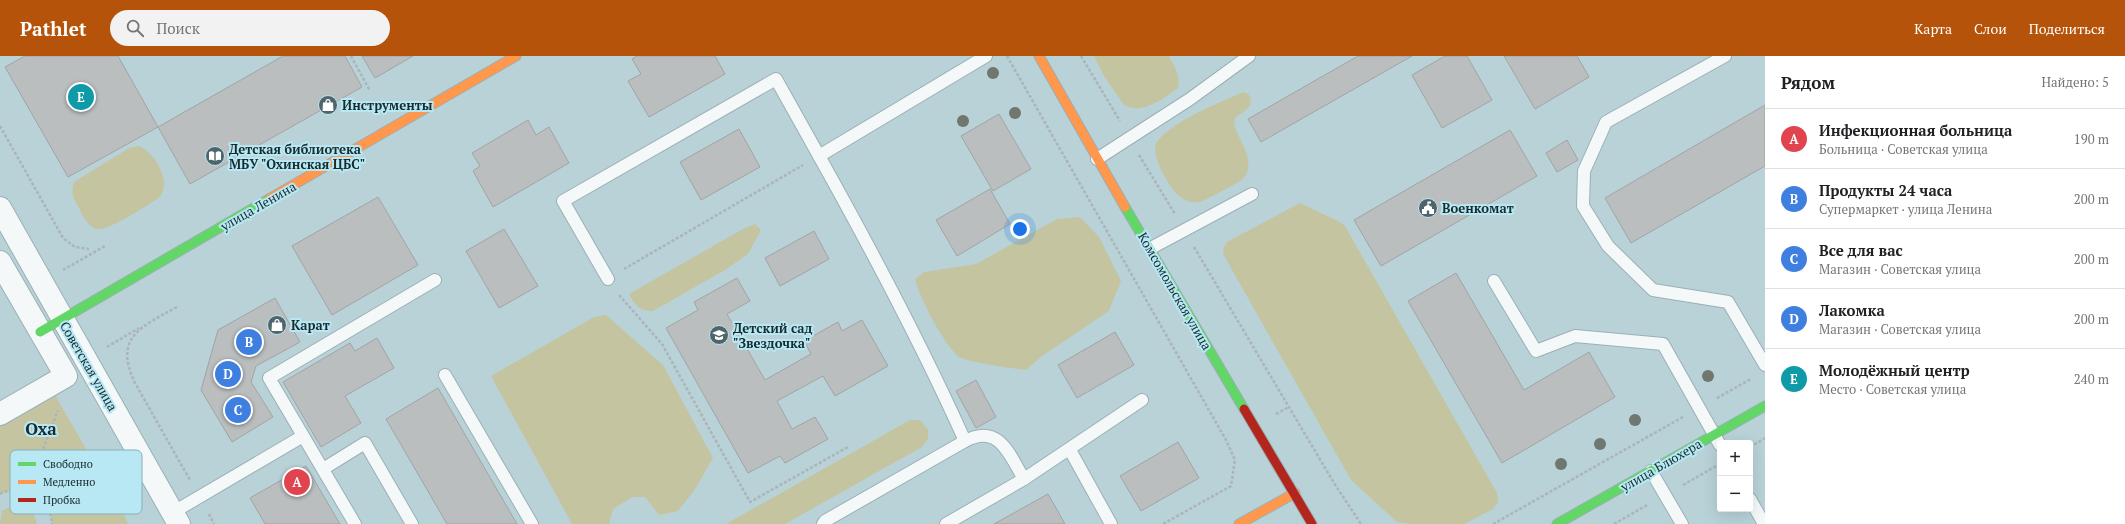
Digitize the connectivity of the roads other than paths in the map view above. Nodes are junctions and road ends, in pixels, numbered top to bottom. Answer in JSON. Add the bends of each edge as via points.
{"nodes":[{"id":1,"x":516,"y":56,"type":"edge"},
{"id":2,"x":986,"y":56,"type":"edge"},
{"id":3,"x":1040,"y":56,"type":"edge"},
{"id":4,"x":1250,"y":56,"type":"edge"},
{"id":5,"x":1725,"y":56,"type":"edge"},
{"id":6,"x":819,"y":156,"type":"junction"},
{"id":7,"x":1097,"y":159,"type":"junction"},
{"id":8,"x":1252,"y":194,"type":"dead end"},
{"id":9,"x":0,"y":208,"type":"edge"},
{"id":10,"x":1151,"y":248,"type":"junction"},
{"id":11,"x":0,"y":262,"type":"edge"},
{"id":12,"x":608,"y":279,"type":"road end"},
{"id":13,"x":435,"y":280,"type":"dead end"},
{"id":14,"x":1494,"y":281,"type":"dead end"},
{"id":15,"x":62,"y":320,"type":"junction"},
{"id":16,"x":40,"y":332,"type":"junction"},
{"id":17,"x":1765,"y":365,"type":"edge"},
{"id":18,"x":445,"y":374,"type":"dead end"},
{"id":19,"x":1142,"y":400,"type":"dead end"},
{"id":20,"x":1765,"y":406,"type":"edge"},
{"id":21,"x":0,"y":414,"type":"edge"},
{"id":22,"x":303,"y":436,"type":"junction"},
{"id":23,"x":1717,"y":440,"type":"edge"},
{"id":24,"x":965,"y":441,"type":"junction"},
{"id":25,"x":137,"y":450,"type":"edge"},
{"id":26,"x":1070,"y":450,"type":"junction"},
{"id":27,"x":142,"y":459,"type":"edge"},
{"id":28,"x":323,"y":469,"type":"junction"},
{"id":29,"x":1651,"y":471,"type":"junction"},
{"id":30,"x":1024,"y":479,"type":"junction"},
{"id":31,"x":1295,"y":494,"type":"junction"},
{"id":32,"x":1753,"y":504,"type":"edge"},
{"id":33,"x":176,"y":518,"type":"edge"},
{"id":34,"x":355,"y":524,"type":"edge"},
{"id":35,"x":412,"y":524,"type":"edge"},
{"id":36,"x":532,"y":524,"type":"edge"},
{"id":37,"x":823,"y":524,"type":"edge"},
{"id":38,"x":946,"y":524,"type":"edge"},
{"id":39,"x":1111,"y":524,"type":"edge"},
{"id":40,"x":1240,"y":524,"type":"edge"},
{"id":41,"x":1312,"y":524,"type":"edge"},
{"id":42,"x":1320,"y":524,"type":"edge"},
{"id":43,"x":1557,"y":524,"type":"edge"},
{"id":44,"x":1682,"y":524,"type":"edge"},
{"id":45,"x":1764,"y":524,"type":"edge"}],
"edges":[{"from":1,"to":15,"type":"street","name":"улица Ленина"},
{"from":2,"to":6,"type":"lane"},
{"from":3,"to":7,"type":"street","name":"Комсомольская улица"},
{"from":4,"to":7,"type":"lane","via":[[1190,99]]},
{"from":5,"to":17,"type":"lane","via":[[1606,122],[1584,171],[1583,206],[1608,246],[1653,290],[1728,302]]},
{"from":6,"to":12,"type":"lane","via":[[776,79],[563,202]]},
{"from":6,"to":24,"type":"lane","via":[[932,368]]},
{"from":7,"to":10,"type":"street","name":"Комсомольская улица"},
{"from":8,"to":10,"type":"lane"},
{"from":9,"to":15,"type":"street","name":"Советская улица"},
{"from":10,"to":31,"type":"street","name":"Комсомольская улица"},
{"from":11,"to":16,"type":"street"},
{"from":13,"to":22,"type":"lane","via":[[269,378]]},
{"from":14,"to":23,"type":"lane","via":[[1536,351],[1575,336],[1662,344]]},
{"from":15,"to":16,"type":"street","name":"улица Ленина"},
{"from":15,"to":25,"type":"street","name":"Советская улица"},
{"from":16,"to":21,"type":"street","via":[[66,376]]},
{"from":18,"to":36,"type":"lane"},
{"from":19,"to":26,"type":"lane"},
{"from":20,"to":23,"type":"street","name":"улица Блюхера"},
{"from":22,"to":28,"type":"lane"},
{"from":22,"to":33,"type":"lane","via":[[199,497]]},
{"from":23,"to":29,"type":"street","name":"улица Блюхера"},
{"from":24,"to":30,"type":"lane","via":[[976,435],[996,438],[1005,446]]},
{"from":24,"to":37,"type":"lane"},
{"from":26,"to":30,"type":"lane"},
{"from":26,"to":39,"type":"lane"},
{"from":27,"to":33,"type":"street","name":"Советская улица"},
{"from":28,"to":34,"type":"lane"},
{"from":28,"to":35,"type":"lane","via":[[366,444]]},
{"from":29,"to":43,"type":"street","name":"улица Блюхера"},
{"from":29,"to":44,"type":"lane"},
{"from":30,"to":38,"type":"lane"},
{"from":31,"to":40,"type":"street"},
{"from":31,"to":41,"type":"street","name":"Комсомольская улица"},
{"from":31,"to":42,"type":"street"},
{"from":32,"to":45,"type":"lane"}]}
